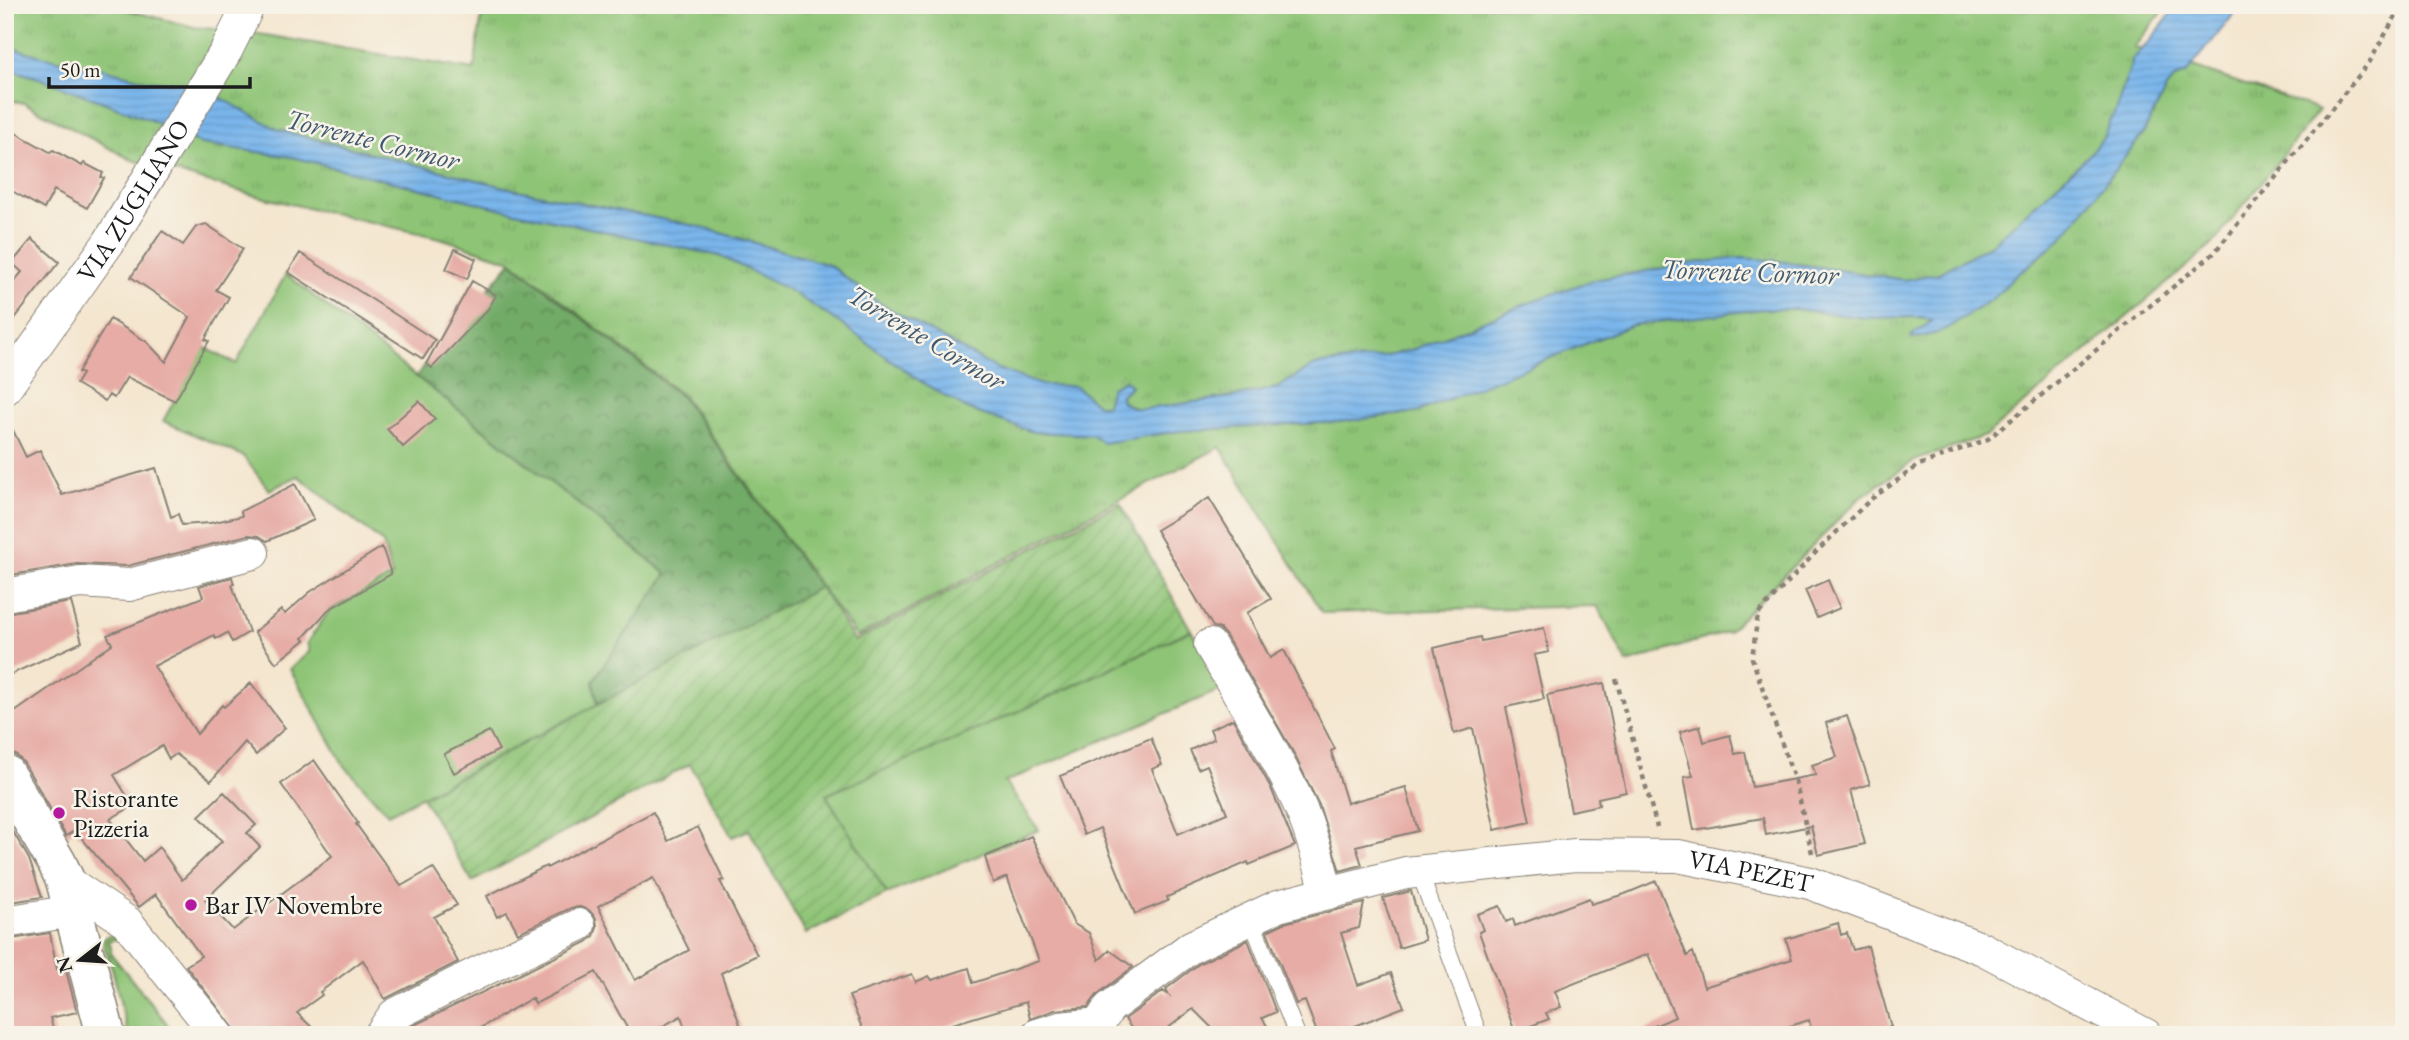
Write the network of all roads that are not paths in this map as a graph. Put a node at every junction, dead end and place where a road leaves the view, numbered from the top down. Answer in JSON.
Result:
{"nodes":[{"id":1,"x":249,"y":5,"type":"edge"},
{"id":2,"x":5,"y":389,"type":"edge"},
{"id":3,"x":253,"y":553,"type":"dead end"},
{"id":4,"x":5,"y":595,"type":"edge"},
{"id":5,"x":1210,"y":645,"type":"dead end"},
{"id":6,"x":5,"y":774,"type":"edge"},
{"id":7,"x":1419,"y":871,"type":"junction"},
{"id":8,"x":1327,"y":893,"type":"junction"},
{"id":9,"x":69,"y":896,"type":"junction"},
{"id":10,"x":1251,"y":919,"type":"junction"},
{"id":11,"x":5,"y":922,"type":"edge"},
{"id":12,"x":579,"y":925,"type":"dead end"},
{"id":13,"x":1105,"y":1029,"type":"edge"},
{"id":14,"x":106,"y":1035,"type":"edge"},
{"id":15,"x":218,"y":1035,"type":"edge"},
{"id":16,"x":380,"y":1035,"type":"edge"},
{"id":17,"x":1037,"y":1035,"type":"edge"},
{"id":18,"x":1297,"y":1035,"type":"edge"},
{"id":19,"x":1479,"y":1035,"type":"edge"},
{"id":20,"x":2146,"y":1035,"type":"edge"}],
"edges":[{"from":1,"to":2,"type":"street","name":"VIA ZUGLIANO"},
{"from":3,"to":4,"type":"street"},
{"from":5,"to":8,"type":"street"},
{"from":6,"to":9,"type":"main road"},
{"from":7,"to":8,"type":"street","name":"VIA PEZET"},
{"from":7,"to":19,"type":"lane"},
{"from":7,"to":20,"type":"street","name":"VIA PEZET"},
{"from":8,"to":10,"type":"street","name":"VIA PEZET"},
{"from":9,"to":11,"type":"street"},
{"from":9,"to":14,"type":"main road"},
{"from":9,"to":15,"type":"street"},
{"from":10,"to":13,"type":"street","name":"VIA PEZET"},
{"from":10,"to":18,"type":"lane"},
{"from":12,"to":16,"type":"street"},
{"from":13,"to":17,"type":"street"}]}
